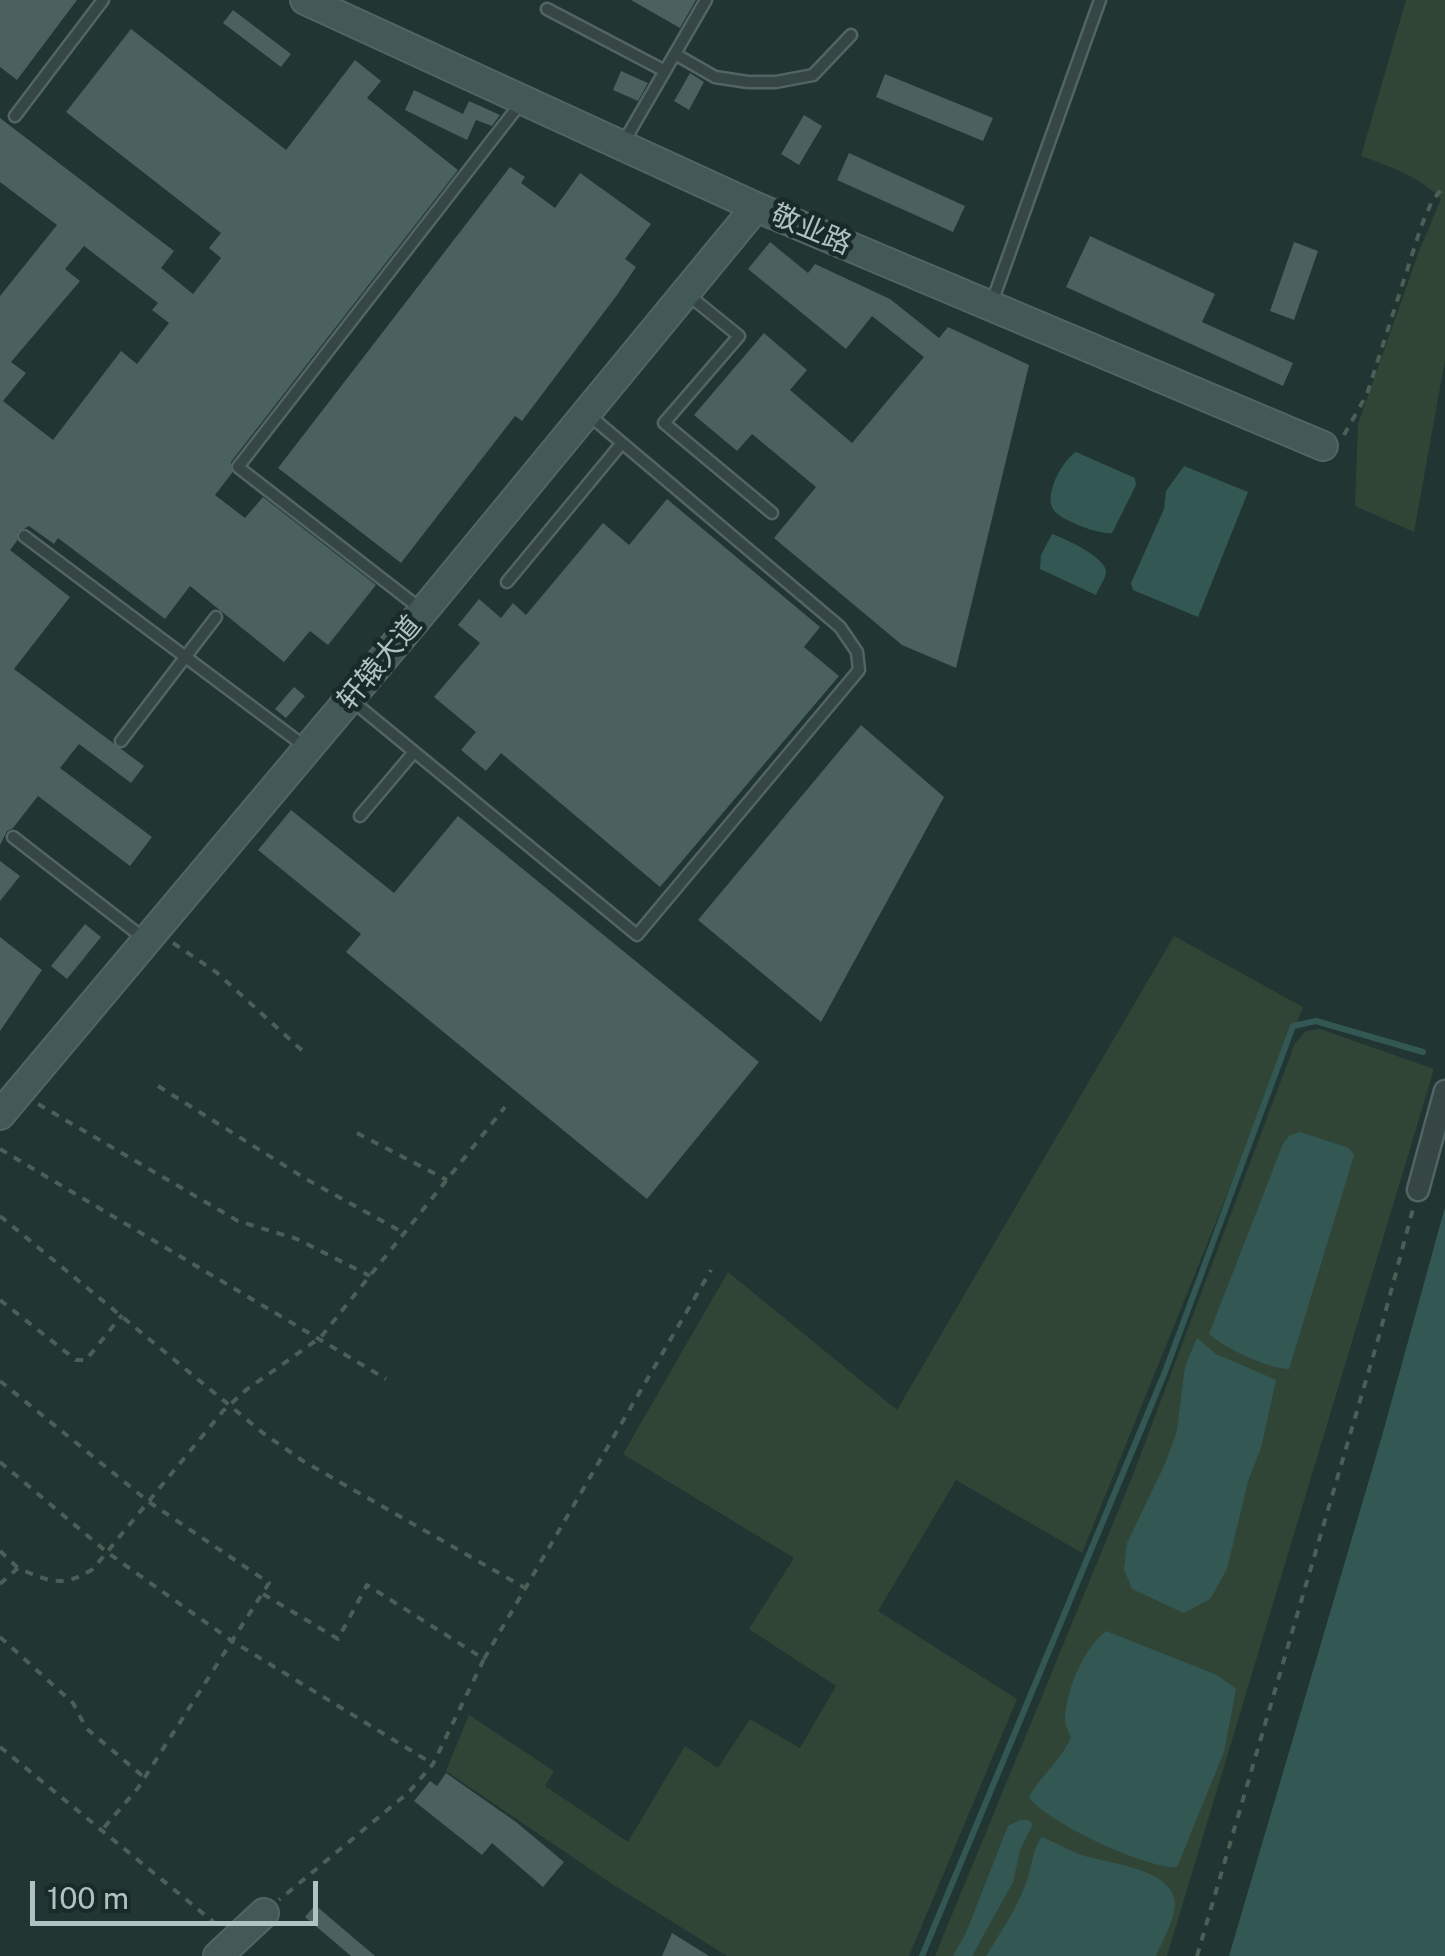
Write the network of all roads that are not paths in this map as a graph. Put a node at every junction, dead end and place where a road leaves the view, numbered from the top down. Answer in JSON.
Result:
{"nodes":[{"id":1,"x":103,"y":0,"type":"edge"},
{"id":2,"x":305,"y":0,"type":"edge"},
{"id":3,"x":706,"y":0,"type":"edge"},
{"id":4,"x":1100,"y":0,"type":"edge"},
{"id":5,"x":547,"y":8,"type":"dead end"},
{"id":6,"x":851,"y":35,"type":"dead end"},
{"id":7,"x":675,"y":54,"type":"junction"},
{"id":8,"x":664,"y":71,"type":"junction"},
{"id":9,"x":522,"y":100,"type":"junction"},
{"id":10,"x":15,"y":116,"type":"dead end"},
{"id":11,"x":622,"y":146,"type":"junction"},
{"id":12,"x":756,"y":207,"type":"junction"},
{"id":13,"x":686,"y":292,"type":"junction"},
{"id":14,"x":990,"y":306,"type":"junction"},
{"id":15,"x":586,"y":413,"type":"junction"},
{"id":16,"x":622,"y":443,"type":"junction"},
{"id":17,"x":1323,"y":446,"type":"road end"},
{"id":18,"x":772,"y":513,"type":"dead end"},
{"id":19,"x":24,"y":536,"type":"dead end"},
{"id":20,"x":507,"y":582,"type":"dead end"},
{"id":21,"x":423,"y":611,"type":"junction"},
{"id":22,"x":216,"y":618,"type":"dead end"},
{"id":23,"x":186,"y":657,"type":"junction"},
{"id":24,"x":349,"y":699,"type":"junction"},
{"id":25,"x":121,"y":740,"type":"dead end"},
{"id":26,"x":308,"y":748,"type":"junction"},
{"id":27,"x":414,"y":752,"type":"junction"},
{"id":28,"x":360,"y":816,"type":"dead end"},
{"id":29,"x":14,"y":836,"type":"dead end"},
{"id":30,"x":150,"y":936,"type":"junction"},
{"id":31,"x":1445,"y":1091,"type":"edge"},
{"id":32,"x":0,"y":1115,"type":"edge"},
{"id":33,"x":1418,"y":1190,"type":"road end"},
{"id":34,"x":264,"y":1913,"type":"road end"},
{"id":35,"x":226,"y":1948,"type":"edge"}],
"edges":[{"from":1,"to":10,"type":"lane"},
{"from":2,"to":9,"type":"street","name":"敬业路"},
{"from":3,"to":7,"type":"lane"},
{"from":4,"to":14,"type":"lane"},
{"from":5,"to":8,"type":"lane"},
{"from":6,"to":7,"type":"lane"},
{"from":7,"to":8,"type":"lane"},
{"from":8,"to":11,"type":"lane"},
{"from":9,"to":11,"type":"street","name":"敬业路"},
{"from":9,"to":21,"type":"lane"},
{"from":11,"to":12,"type":"street","name":"敬业路"},
{"from":12,"to":13,"type":"street","name":"轩辕大道"},
{"from":12,"to":14,"type":"street","name":"敬业路"},
{"from":13,"to":15,"type":"street","name":"轩辕大道"},
{"from":13,"to":18,"type":"lane"},
{"from":14,"to":17,"type":"street","name":"敬业路"},
{"from":15,"to":16,"type":"lane"},
{"from":15,"to":21,"type":"street","name":"轩辕大道"},
{"from":16,"to":20,"type":"lane"},
{"from":16,"to":27,"type":"lane"},
{"from":19,"to":23,"type":"lane"},
{"from":21,"to":24,"type":"street","name":"轩辕大道"},
{"from":22,"to":23,"type":"lane"},
{"from":23,"to":25,"type":"lane"},
{"from":23,"to":26,"type":"lane"},
{"from":24,"to":26,"type":"street","name":"轩辕大道"},
{"from":24,"to":27,"type":"lane"},
{"from":26,"to":30,"type":"street","name":"轩辕大道"},
{"from":27,"to":28,"type":"lane"},
{"from":29,"to":30,"type":"lane"},
{"from":30,"to":32,"type":"street","name":"轩辕大道"},
{"from":31,"to":33,"type":"street"},
{"from":34,"to":35,"type":"street"}]}
